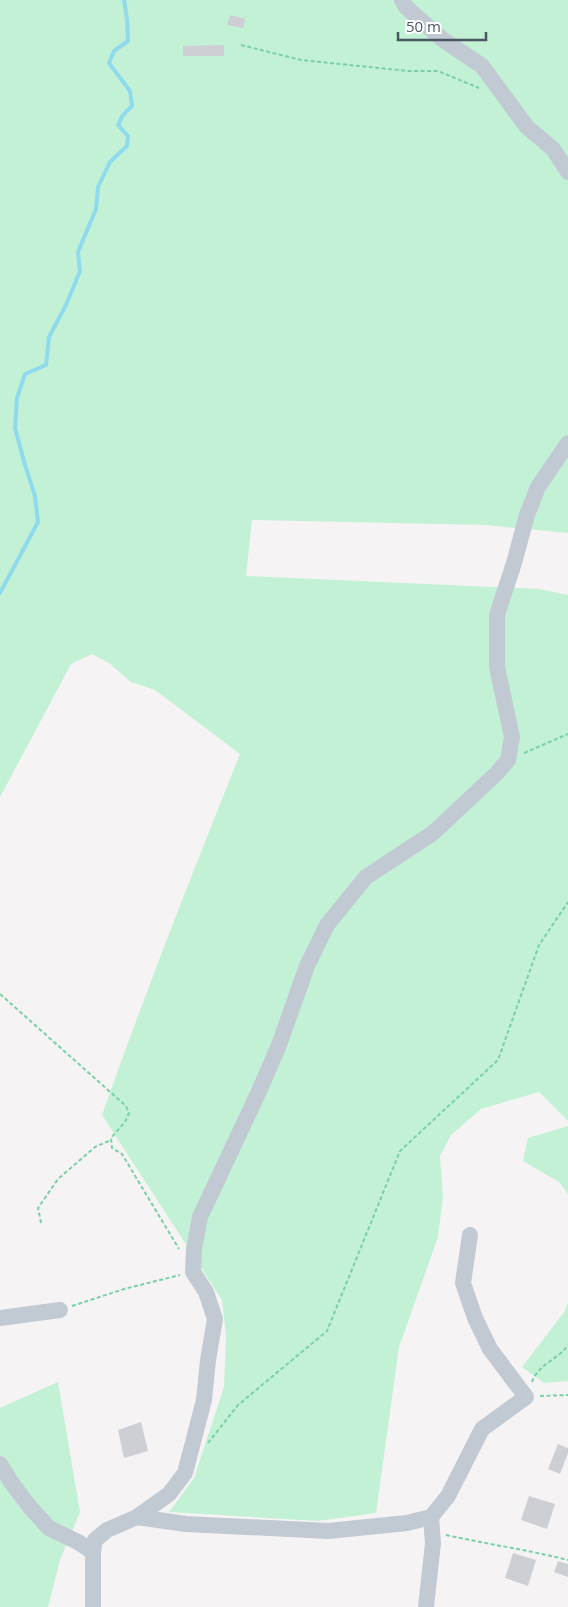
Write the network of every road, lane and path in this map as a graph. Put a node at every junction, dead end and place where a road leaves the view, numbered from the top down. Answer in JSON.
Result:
{"nodes":[{"id":1,"x":402,"y":0,"type":"edge"},
{"id":2,"x":241,"y":45,"type":"dead end"},
{"id":3,"x":484,"y":92,"type":"dead end"},
{"id":4,"x":568,"y":172,"type":"edge"},
{"id":5,"x":568,"y":443,"type":"edge"},
{"id":6,"x":568,"y":734,"type":"edge"},
{"id":7,"x":508,"y":760,"type":"junction"},
{"id":8,"x":568,"y":902,"type":"edge"},
{"id":9,"x":0,"y":994,"type":"edge"},
{"id":10,"x":111,"y":1140,"type":"junction"},
{"id":11,"x":41,"y":1223,"type":"dead end"},
{"id":12,"x":470,"y":1234,"type":"dead end"},
{"id":13,"x":193,"y":1272,"type":"junction"},
{"id":14,"x":60,"y":1310,"type":"joint"},
{"id":15,"x":0,"y":1318,"type":"edge"},
{"id":16,"x":568,"y":1345,"type":"edge"},
{"id":17,"x":568,"y":1395,"type":"edge"},
{"id":18,"x":526,"y":1396,"type":"junction"},
{"id":19,"x":209,"y":1443,"type":"dead end"},
{"id":20,"x":0,"y":1464,"type":"edge"},
{"id":21,"x":137,"y":1517,"type":"junction"},
{"id":22,"x":432,"y":1524,"type":"junction"},
{"id":23,"x":94,"y":1552,"type":"junction"},
{"id":24,"x":568,"y":1560,"type":"edge"},
{"id":25,"x":93,"y":1607,"type":"edge"},
{"id":26,"x":426,"y":1607,"type":"edge"}],
"edges":[{"from":1,"to":4,"type":"street"},
{"from":2,"to":3,"type":"path"},
{"from":5,"to":7,"type":"street"},
{"from":6,"to":7,"type":"path"},
{"from":7,"to":13,"type":"street"},
{"from":8,"to":19,"type":"path"},
{"from":9,"to":10,"type":"path"},
{"from":10,"to":11,"type":"path"},
{"from":10,"to":13,"type":"path"},
{"from":12,"to":18,"type":"street"},
{"from":13,"to":14,"type":"path"},
{"from":13,"to":21,"type":"street"},
{"from":14,"to":15,"type":"street"},
{"from":16,"to":18,"type":"path"},
{"from":17,"to":18,"type":"path"},
{"from":18,"to":22,"type":"street"},
{"from":20,"to":23,"type":"street"},
{"from":21,"to":22,"type":"street"},
{"from":21,"to":23,"type":"street"},
{"from":22,"to":24,"type":"path"},
{"from":22,"to":26,"type":"street"},
{"from":23,"to":25,"type":"street"}]}
